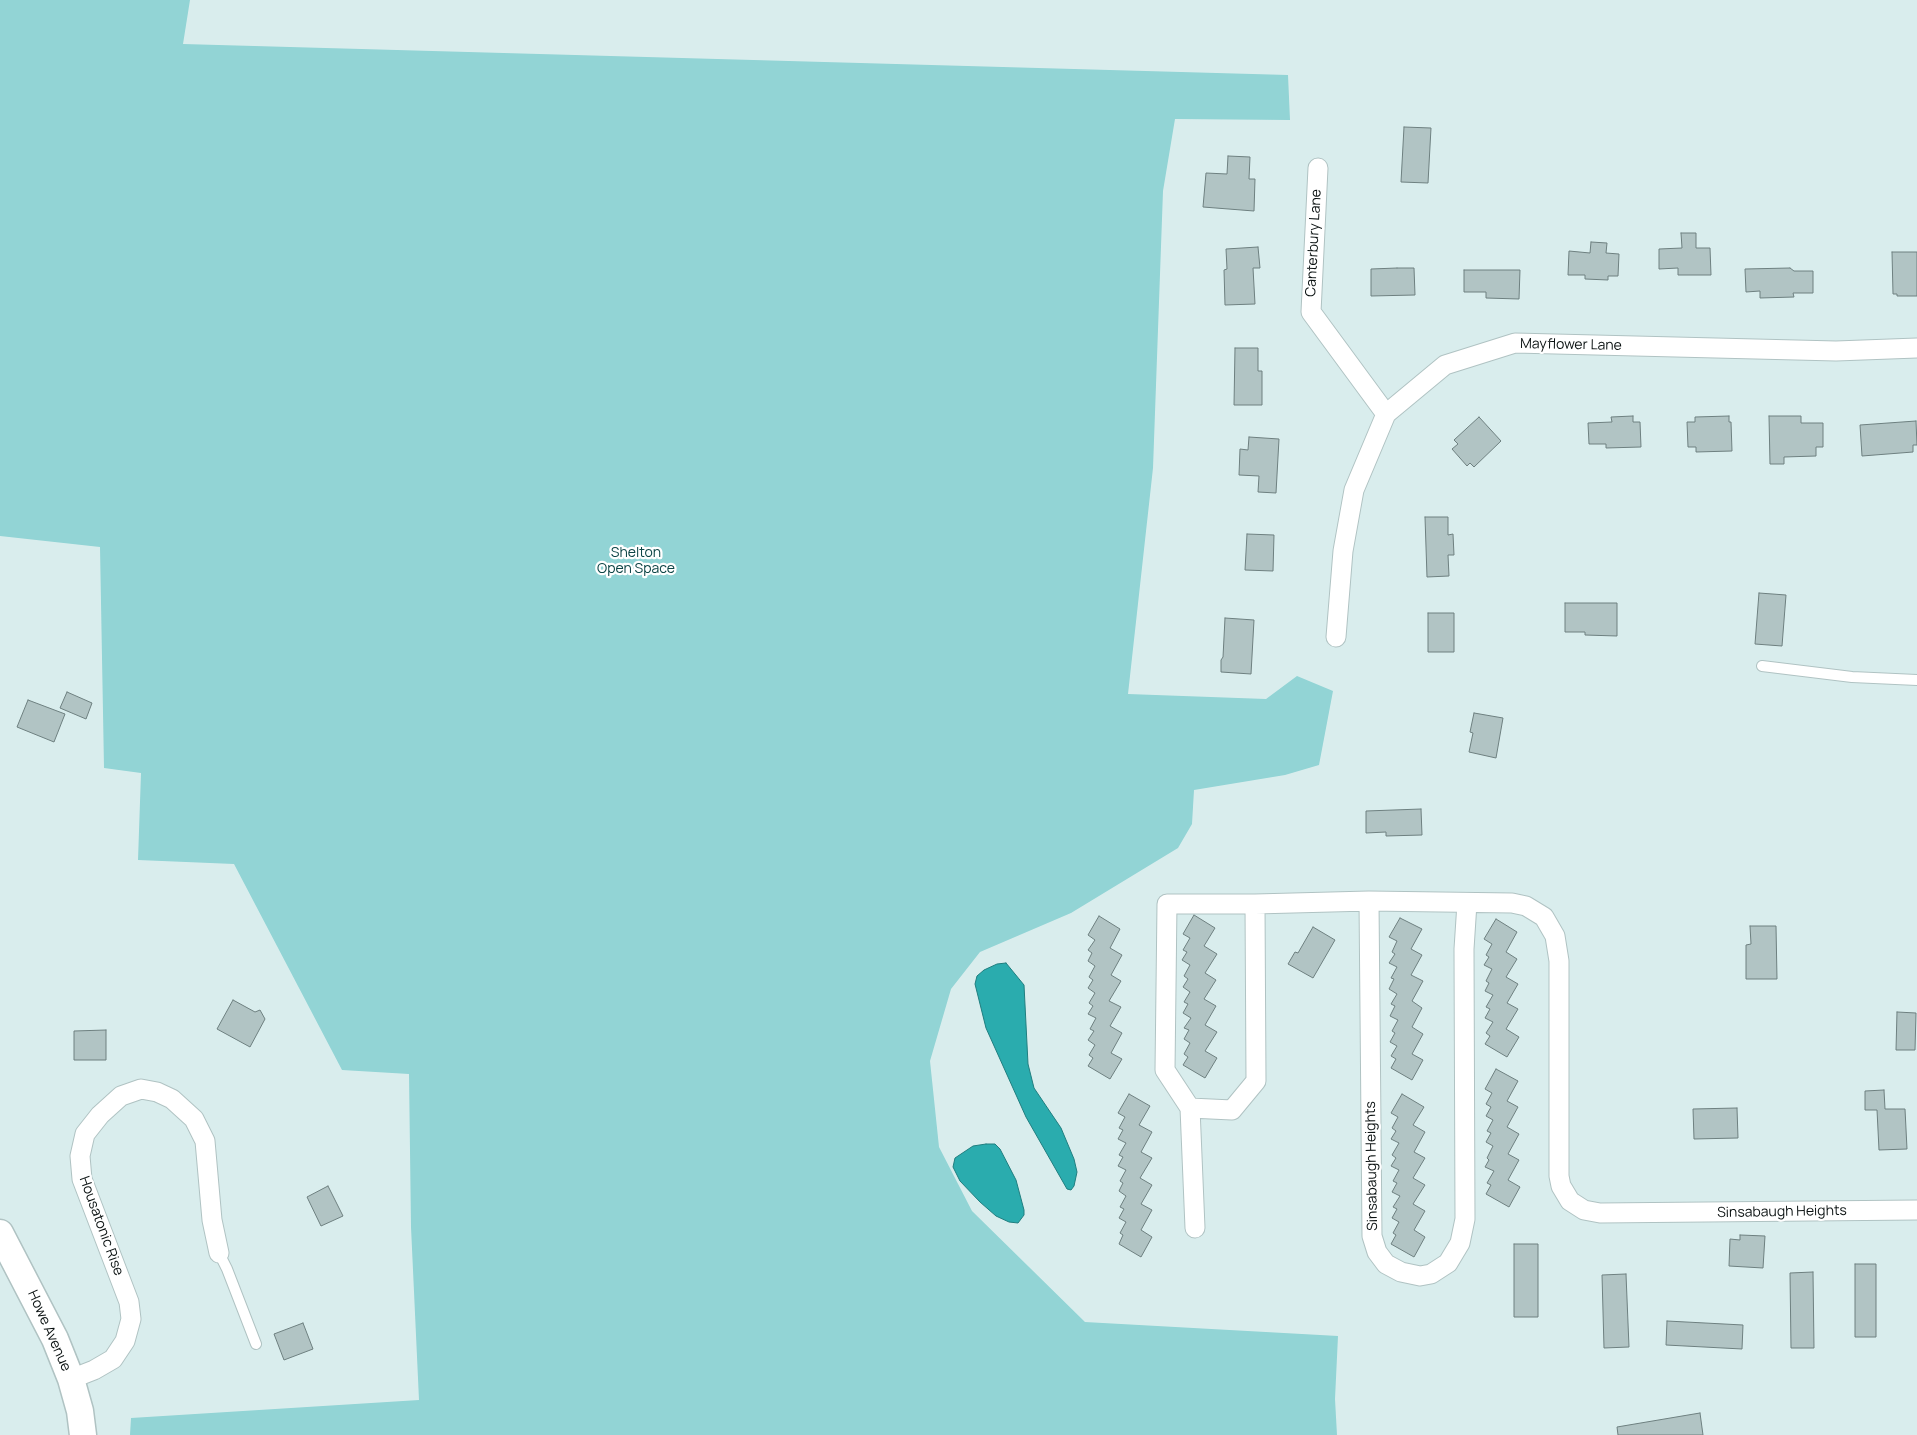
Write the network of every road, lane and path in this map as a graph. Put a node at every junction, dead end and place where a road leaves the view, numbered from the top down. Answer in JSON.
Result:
{"nodes":[{"id":1,"x":1318,"y":168,"type":"dead end"},
{"id":2,"x":1917,"y":348,"type":"edge"},
{"id":3,"x":1386,"y":414,"type":"junction"},
{"id":4,"x":1336,"y":637,"type":"dead end"},
{"id":5,"x":1762,"y":666,"type":"dead end"},
{"id":6,"x":1917,"y":680,"type":"edge"},
{"id":7,"x":1369,"y":901,"type":"junction"},
{"id":8,"x":1467,"y":903,"type":"junction"},
{"id":9,"x":1255,"y":904,"type":"junction"},
{"id":10,"x":1190,"y":1108,"type":"junction"},
{"id":11,"x":1917,"y":1210,"type":"edge"},
{"id":12,"x":1195,"y":1228,"type":"dead end"},
{"id":13,"x":0,"y":1233,"type":"edge"},
{"id":14,"x":219,"y":1252,"type":"joint"},
{"id":15,"x":256,"y":1344,"type":"dead end"},
{"id":16,"x":71,"y":1379,"type":"junction"},
{"id":17,"x":83,"y":1435,"type":"edge"}],
"edges":[{"from":1,"to":3,"type":"street","name":"Canterbury Lane"},
{"from":2,"to":3,"type":"street","name":"Mayflower Lane"},
{"from":3,"to":4,"type":"street","name":"Mayflower Lane"},
{"from":5,"to":6,"type":"lane"},
{"from":7,"to":8,"type":"street","name":"Sinsabaugh Heights"},
{"from":7,"to":8,"type":"street","name":"Sinsabaugh Heights"},
{"from":7,"to":9,"type":"street","name":"Sinsabaugh Heights"},
{"from":8,"to":11,"type":"street","name":"Sinsabaugh Heights"},
{"from":9,"to":10,"type":"street"},
{"from":9,"to":10,"type":"street","name":"Sinsabaugh Heights"},
{"from":10,"to":12,"type":"street"},
{"from":13,"to":16,"type":"main road","name":"Howe Avenue"},
{"from":14,"to":15,"type":"lane"},
{"from":14,"to":16,"type":"street","name":"Housatonic Rise"},
{"from":16,"to":17,"type":"main road","name":"Howe Avenue"}]}
